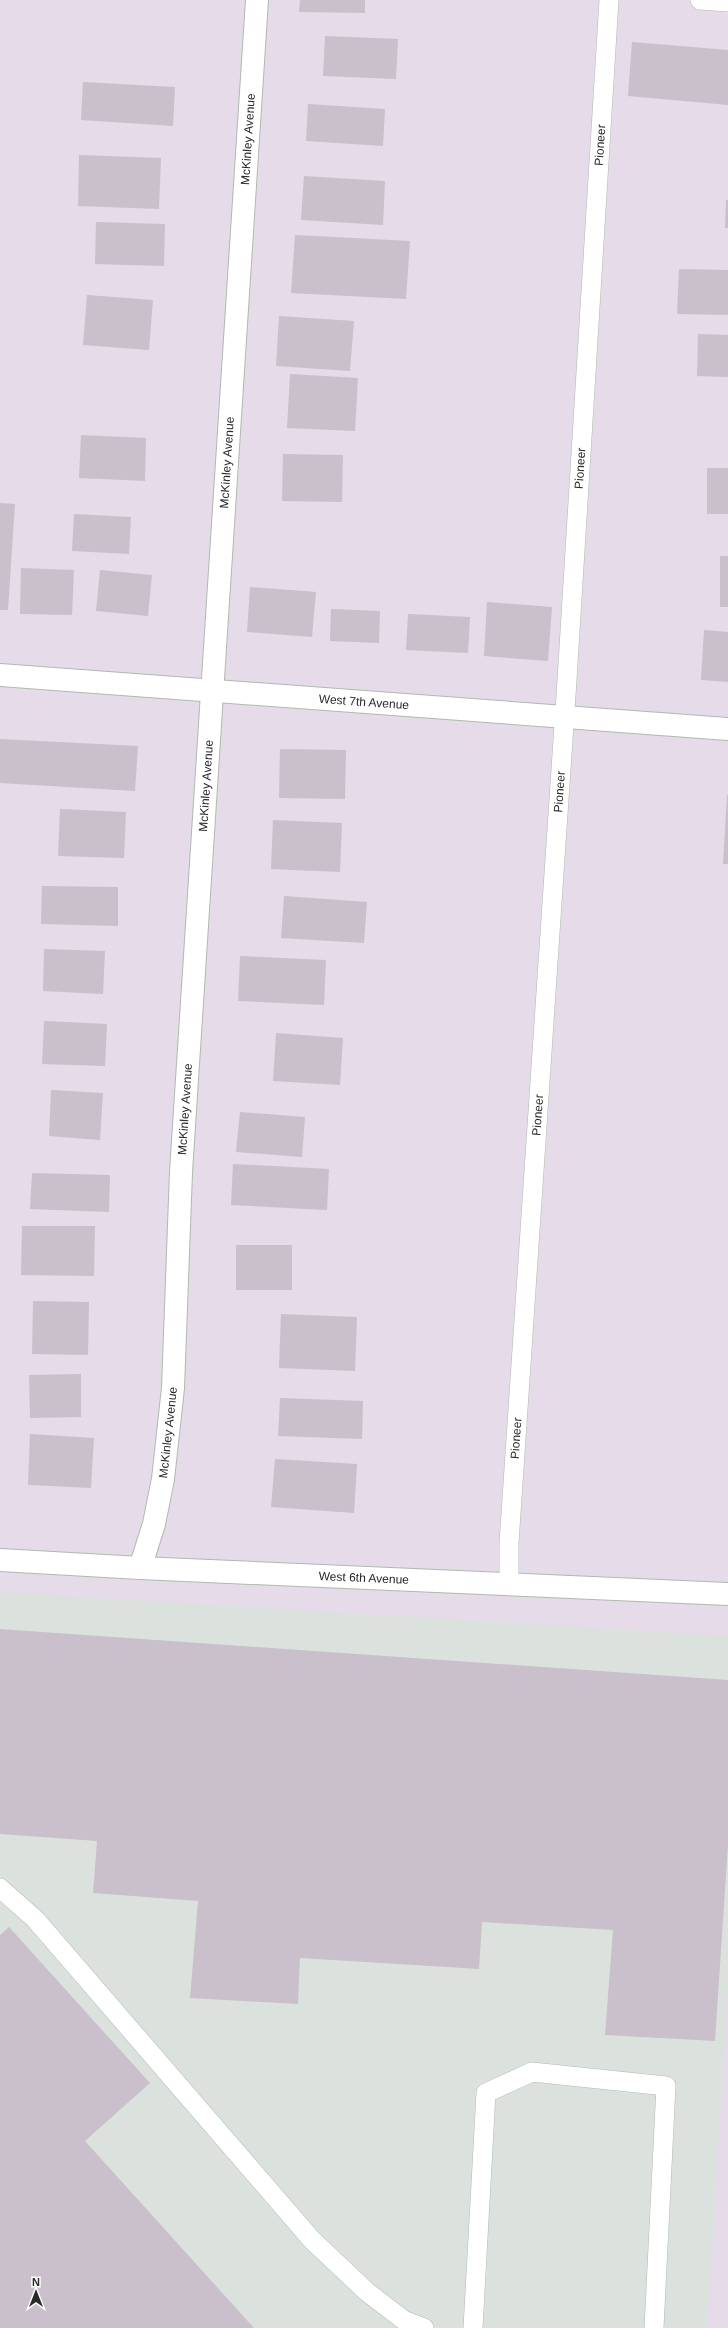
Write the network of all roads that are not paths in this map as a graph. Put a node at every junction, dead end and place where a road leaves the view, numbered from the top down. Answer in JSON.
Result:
{"nodes":[{"id":1,"x":257,"y":0,"type":"edge"},
{"id":2,"x":609,"y":0,"type":"edge"},
{"id":3,"x":700,"y":0,"type":"edge"},
{"id":4,"x":728,"y":2,"type":"edge"},
{"id":5,"x":0,"y":675,"type":"edge"},
{"id":6,"x":214,"y":690,"type":"junction"},
{"id":7,"x":565,"y":716,"type":"junction"},
{"id":8,"x":728,"y":729,"type":"edge"},
{"id":9,"x":0,"y":1560,"type":"edge"},
{"id":10,"x":140,"y":1568,"type":"junction"},
{"id":11,"x":509,"y":1583,"type":"junction"},
{"id":12,"x":728,"y":1594,"type":"edge"},
{"id":13,"x":0,"y":1888,"type":"edge"},
{"id":14,"x":424,"y":2328,"type":"edge"},
{"id":15,"x":472,"y":2328,"type":"edge"},
{"id":16,"x":654,"y":2328,"type":"edge"}],
"edges":[{"from":1,"to":6,"type":"street","name":"McKinley Avenue"},
{"from":2,"to":7,"type":"lane","name":"Pioneer"},
{"from":3,"to":4,"type":"lane"},
{"from":5,"to":6,"type":"street","name":"West 7th Avenue"},
{"from":6,"to":7,"type":"street","name":"West 7th Avenue"},
{"from":6,"to":10,"type":"street","name":"McKinley Avenue"},
{"from":7,"to":8,"type":"street","name":"West 7th Avenue"},
{"from":7,"to":11,"type":"lane","name":"Pioneer"},
{"from":9,"to":10,"type":"street","name":"West 6th Avenue"},
{"from":10,"to":11,"type":"street","name":"West 6th Avenue"},
{"from":11,"to":12,"type":"street","name":"West 6th Avenue"},
{"from":13,"to":14,"type":"lane"},
{"from":15,"to":16,"type":"lane"}]}
